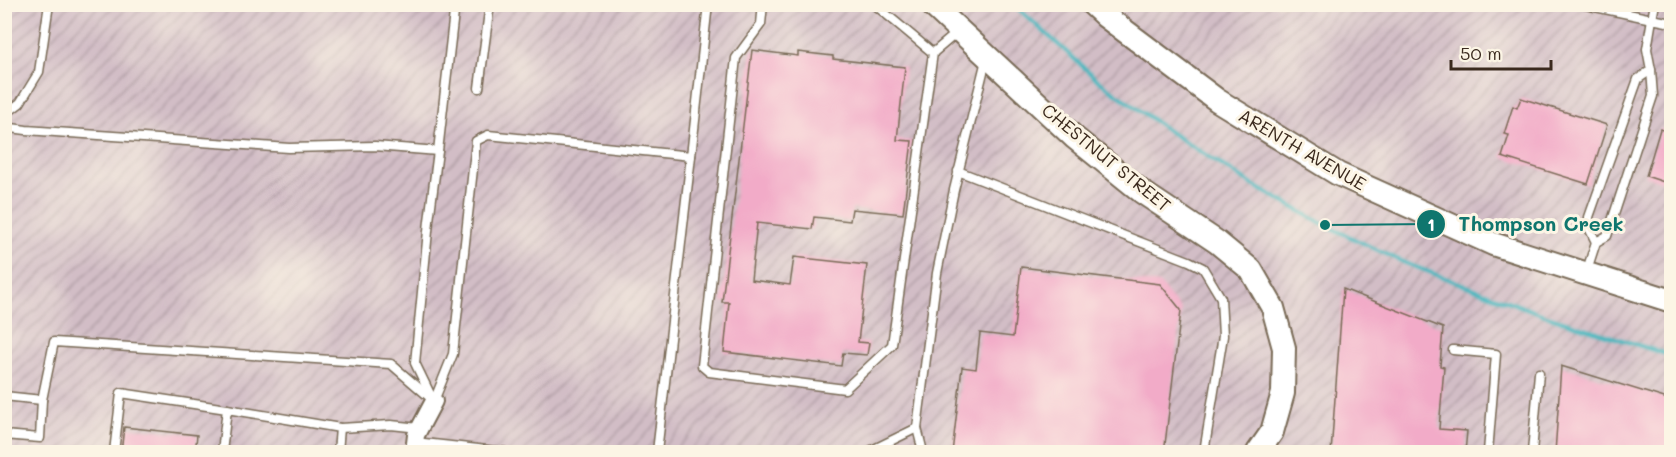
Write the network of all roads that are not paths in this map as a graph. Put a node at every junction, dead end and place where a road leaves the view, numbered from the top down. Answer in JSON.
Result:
{"nodes":[{"id":1,"x":49,"y":4,"type":"edge"},
{"id":2,"x":455,"y":4,"type":"edge"},
{"id":3,"x":490,"y":4,"type":"edge"},
{"id":4,"x":708,"y":4,"type":"edge"},
{"id":5,"x":763,"y":4,"type":"edge"},
{"id":6,"x":874,"y":4,"type":"edge"},
{"id":7,"x":931,"y":4,"type":"edge"},
{"id":8,"x":1092,"y":4,"type":"edge"},
{"id":9,"x":1581,"y":4,"type":"edge"},
{"id":10,"x":1654,"y":4,"type":"edge"},
{"id":11,"x":1652,"y":19,"type":"junction"},
{"id":12,"x":1671,"y":23,"type":"edge"},
{"id":13,"x":959,"y":31,"type":"junction"},
{"id":14,"x":933,"y":53,"type":"junction"},
{"id":15,"x":987,"y":57,"type":"junction"},
{"id":16,"x":1651,"y":70,"type":"junction"},
{"id":17,"x":479,"y":88,"type":"dead end"},
{"id":18,"x":4,"y":115,"type":"edge"},
{"id":19,"x":4,"y":127,"type":"edge"},
{"id":20,"x":438,"y":151,"type":"junction"},
{"id":21,"x":691,"y":156,"type":"junction"},
{"id":22,"x":958,"y":171,"type":"junction"},
{"id":23,"x":1596,"y":242,"type":"junction"},
{"id":24,"x":1585,"y":273,"type":"junction"},
{"id":25,"x":1671,"y":301,"type":"edge"},
{"id":26,"x":1453,"y":350,"type":"dead end"},
{"id":27,"x":1539,"y":373,"type":"dead end"},
{"id":28,"x":4,"y":396,"type":"edge"},
{"id":29,"x":42,"y":400,"type":"junction"},
{"id":30,"x":434,"y":401,"type":"junction"},
{"id":31,"x":227,"y":409,"type":"junction"},
{"id":32,"x":917,"y":428,"type":"junction"},
{"id":33,"x":340,"y":429,"type":"junction"},
{"id":34,"x":4,"y":435,"type":"edge"},
{"id":35,"x":416,"y":441,"type":"edge"},
{"id":36,"x":114,"y":453,"type":"edge"},
{"id":37,"x":222,"y":453,"type":"edge"},
{"id":38,"x":338,"y":453,"type":"edge"},
{"id":39,"x":505,"y":453,"type":"edge"},
{"id":40,"x":657,"y":453,"type":"edge"},
{"id":41,"x":867,"y":453,"type":"edge"},
{"id":42,"x":923,"y":453,"type":"edge"},
{"id":43,"x":1204,"y":453,"type":"edge"},
{"id":44,"x":1258,"y":453,"type":"edge"},
{"id":45,"x":1488,"y":453,"type":"edge"},
{"id":46,"x":1532,"y":453,"type":"edge"}],
"edges":[{"from":1,"to":18,"type":"lane"},
{"from":2,"to":20,"type":"lane"},
{"from":3,"to":17,"type":"lane"},
{"from":4,"to":21,"type":"lane"},
{"from":5,"to":14,"type":"lane"},
{"from":6,"to":14,"type":"lane"},
{"from":7,"to":13,"type":"street","name":"CHESTNUT STREET"},
{"from":8,"to":24,"type":"street","name":"ARENTH AVENUE"},
{"from":9,"to":11,"type":"lane"},
{"from":10,"to":11,"type":"lane"},
{"from":11,"to":12,"type":"lane"},
{"from":11,"to":16,"type":"lane"},
{"from":13,"to":14,"type":"lane"},
{"from":13,"to":15,"type":"street","name":"CHESTNUT STREET"},
{"from":15,"to":22,"type":"lane"},
{"from":15,"to":44,"type":"street","name":"CHESTNUT STREET"},
{"from":16,"to":23,"type":"lane"},
{"from":16,"to":23,"type":"lane"},
{"from":19,"to":20,"type":"lane"},
{"from":20,"to":30,"type":"lane"},
{"from":21,"to":30,"type":"lane"},
{"from":21,"to":40,"type":"lane"},
{"from":22,"to":32,"type":"lane"},
{"from":22,"to":43,"type":"lane"},
{"from":23,"to":24,"type":"lane"},
{"from":24,"to":25,"type":"street","name":"ARENTH AVENUE"},
{"from":26,"to":45,"type":"lane"},
{"from":27,"to":46,"type":"lane"},
{"from":28,"to":29,"type":"lane"},
{"from":29,"to":30,"type":"lane"},
{"from":29,"to":34,"type":"lane"},
{"from":30,"to":35,"type":"street"},
{"from":31,"to":33,"type":"lane"},
{"from":31,"to":36,"type":"lane"},
{"from":31,"to":37,"type":"lane"},
{"from":32,"to":41,"type":"lane"},
{"from":32,"to":42,"type":"lane"},
{"from":33,"to":35,"type":"lane"},
{"from":33,"to":38,"type":"lane"},
{"from":35,"to":39,"type":"lane"}]}
